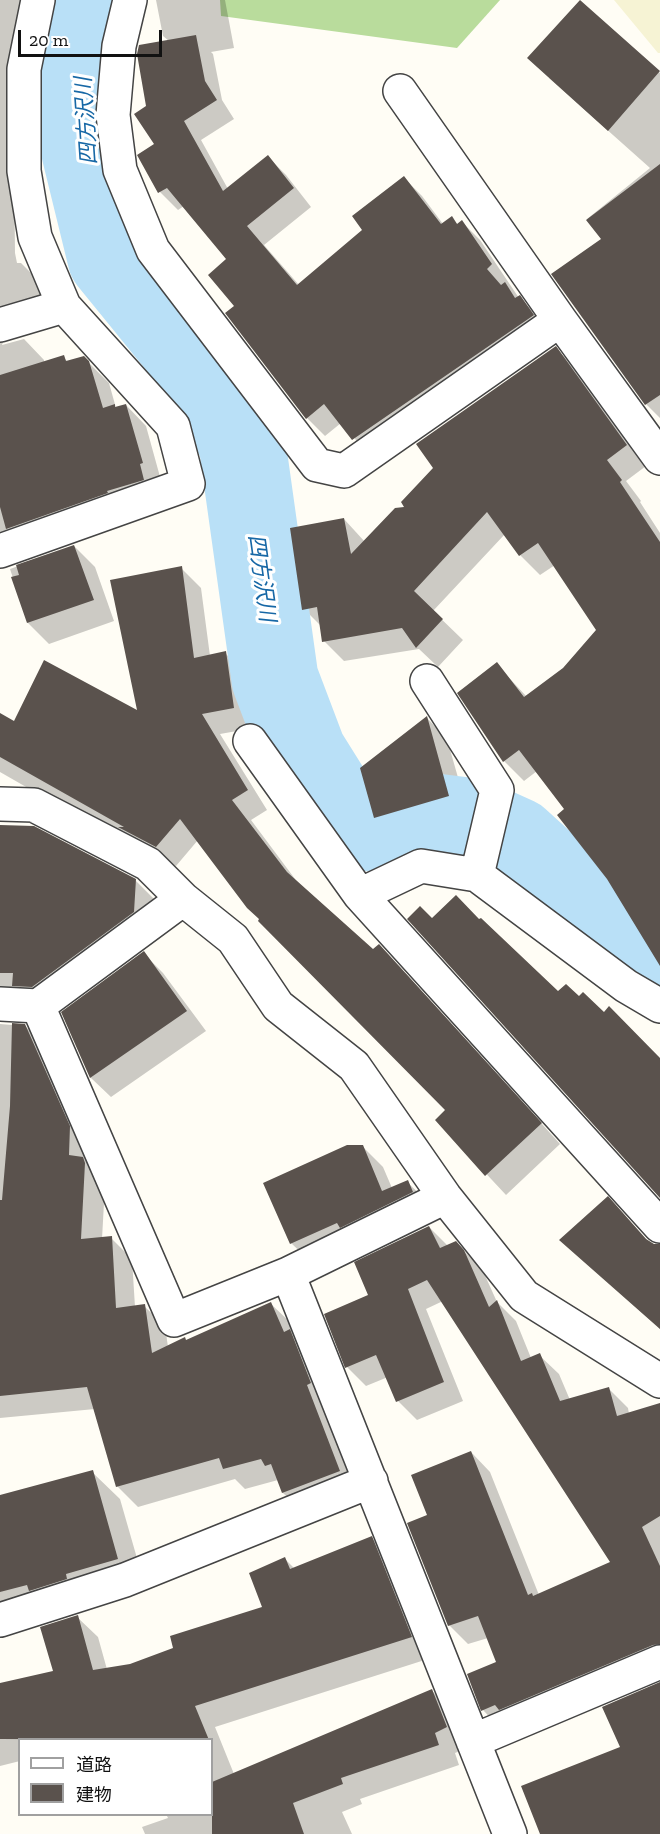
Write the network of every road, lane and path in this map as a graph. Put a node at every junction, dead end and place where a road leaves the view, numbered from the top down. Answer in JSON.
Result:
{"nodes":[{"id":1,"x":38,"y":0,"type":"edge"},
{"id":2,"x":130,"y":0,"type":"edge"},
{"id":3,"x":12,"y":69,"type":"edge"},
{"id":4,"x":400,"y":92,"type":"dead end"},
{"id":5,"x":64,"y":306,"type":"junction"},
{"id":6,"x":560,"y":320,"type":"junction"},
{"id":7,"x":0,"y":326,"type":"edge"},
{"id":8,"x":660,"y":458,"type":"edge"},
{"id":9,"x":0,"y":551,"type":"edge"},
{"id":10,"x":427,"y":681,"type":"dead end"},
{"id":11,"x":250,"y":741,"type":"dead end"},
{"id":12,"x":0,"y":804,"type":"edge"},
{"id":13,"x":477,"y":875,"type":"junction"},
{"id":14,"x":360,"y":895,"type":"junction"},
{"id":15,"x":183,"y":899,"type":"junction"},
{"id":16,"x":0,"y":1004,"type":"edge"},
{"id":17,"x":38,"y":1006,"type":"junction"},
{"id":18,"x":660,"y":1006,"type":"edge"},
{"id":19,"x":445,"y":1197,"type":"junction"},
{"id":20,"x":660,"y":1226,"type":"edge"},
{"id":21,"x":288,"y":1274,"type":"junction"},
{"id":22,"x":660,"y":1381,"type":"edge"},
{"id":23,"x":371,"y":1481,"type":"junction"},
{"id":24,"x":0,"y":1620,"type":"edge"},
{"id":25,"x":660,"y":1662,"type":"edge"},
{"id":26,"x":474,"y":1741,"type":"junction"},
{"id":27,"x":510,"y":1834,"type":"edge"}],
"edges":[{"from":1,"to":3,"type":"street"},
{"from":2,"to":6,"type":"street"},
{"from":3,"to":5,"type":"street"},
{"from":4,"to":6,"type":"street"},
{"from":5,"to":7,"type":"street"},
{"from":5,"to":9,"type":"street"},
{"from":6,"to":8,"type":"street"},
{"from":10,"to":13,"type":"street"},
{"from":11,"to":14,"type":"street"},
{"from":12,"to":15,"type":"street"},
{"from":13,"to":14,"type":"street"},
{"from":13,"to":18,"type":"street"},
{"from":14,"to":20,"type":"street"},
{"from":15,"to":17,"type":"street"},
{"from":15,"to":19,"type":"street"},
{"from":16,"to":17,"type":"street"},
{"from":17,"to":21,"type":"street"},
{"from":19,"to":21,"type":"street"},
{"from":19,"to":22,"type":"street"},
{"from":21,"to":23,"type":"street"},
{"from":23,"to":24,"type":"street"},
{"from":23,"to":26,"type":"street"},
{"from":25,"to":26,"type":"street"},
{"from":26,"to":27,"type":"street"}]}
